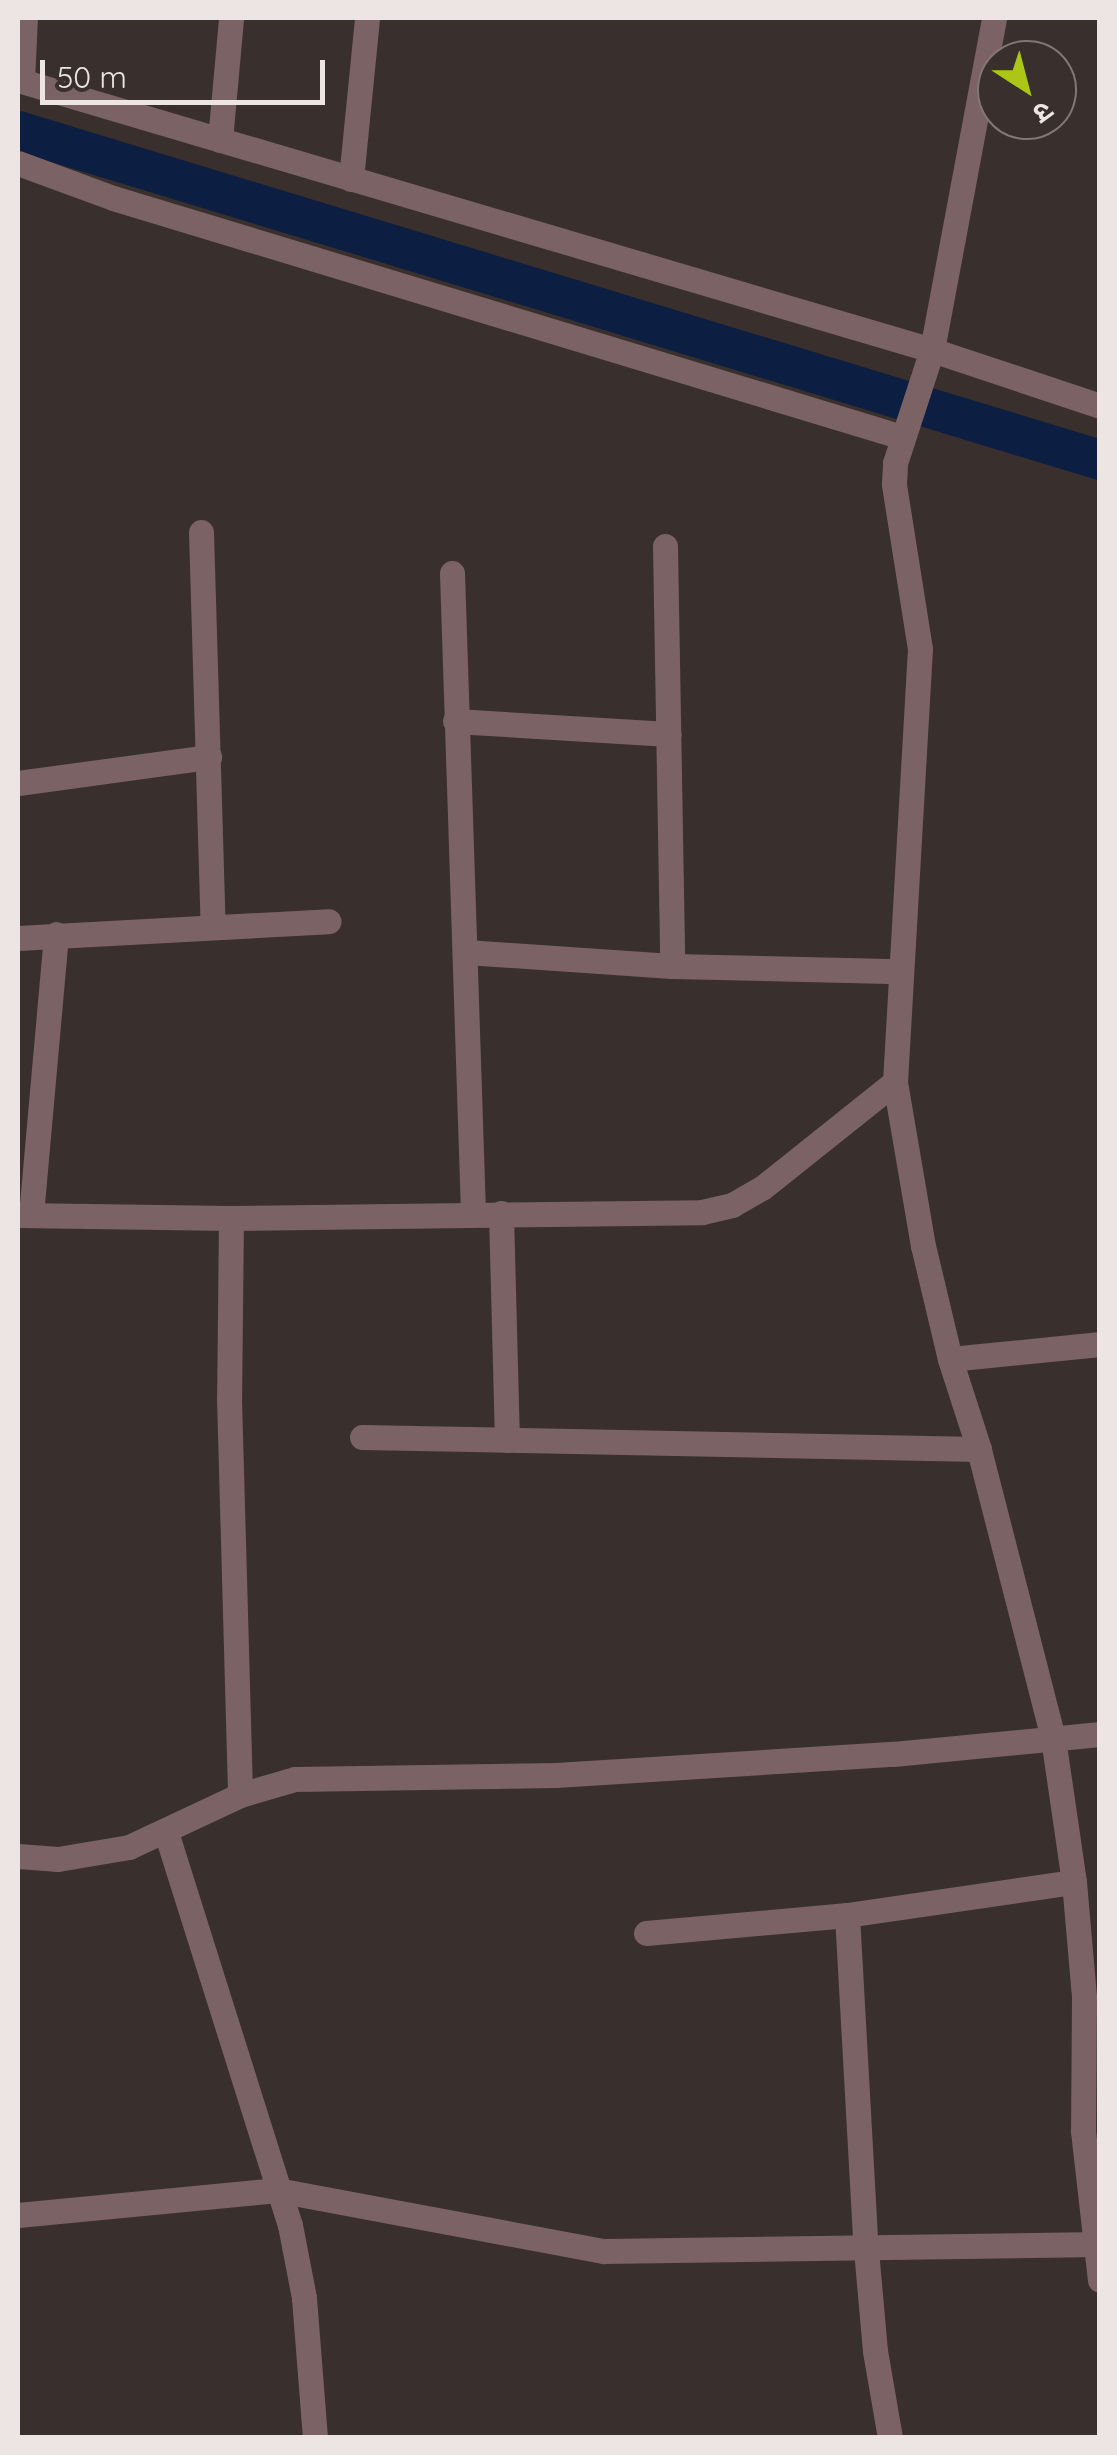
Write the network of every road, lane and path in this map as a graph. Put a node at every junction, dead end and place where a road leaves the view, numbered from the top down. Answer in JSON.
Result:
{"nodes":[{"id":1,"x":26,"y":18,"type":"edge"},
{"id":2,"x":231,"y":18,"type":"edge"},
{"id":3,"x":367,"y":18,"type":"edge"},
{"id":4,"x":994,"y":18,"type":"edge"},
{"id":5,"x":20,"y":80,"type":"edge"},
{"id":6,"x":220,"y":140,"type":"junction"},
{"id":7,"x":18,"y":163,"type":"edge"},
{"id":8,"x":351,"y":179,"type":"junction"},
{"id":9,"x":929,"y":360,"type":"junction"},
{"id":10,"x":1100,"y":406,"type":"edge"},
{"id":11,"x":902,"y":437,"type":"junction"},
{"id":12,"x":201,"y":532,"type":"dead end"},
{"id":13,"x":665,"y":546,"type":"dead end"},
{"id":14,"x":452,"y":573,"type":"dead end"},
{"id":15,"x":455,"y":722,"type":"junction"},
{"id":16,"x":669,"y":734,"type":"junction"},
{"id":17,"x":209,"y":757,"type":"junction"},
{"id":18,"x":18,"y":783,"type":"edge"},
{"id":19,"x":329,"y":922,"type":"dead end"},
{"id":20,"x":212,"y":926,"type":"junction"},
{"id":21,"x":56,"y":934,"type":"junction"},
{"id":22,"x":18,"y":938,"type":"edge"},
{"id":23,"x":466,"y":952,"type":"junction"},
{"id":24,"x":672,"y":966,"type":"junction"},
{"id":25,"x":899,"y":971,"type":"junction"},
{"id":26,"x":895,"y":1082,"type":"junction"},
{"id":27,"x":473,"y":1213,"type":"junction"},
{"id":28,"x":501,"y":1213,"type":"junction"},
{"id":29,"x":24,"y":1215,"type":"edge"},
{"id":30,"x":231,"y":1218,"type":"junction"},
{"id":31,"x":1100,"y":1344,"type":"edge"},
{"id":32,"x":950,"y":1359,"type":"junction"},
{"id":33,"x":362,"y":1437,"type":"dead end"},
{"id":34,"x":506,"y":1440,"type":"junction"},
{"id":35,"x":978,"y":1448,"type":"junction"},
{"id":36,"x":1100,"y":1734,"type":"edge"},
{"id":37,"x":1054,"y":1738,"type":"junction"},
{"id":38,"x":240,"y":1795,"type":"junction"},
{"id":39,"x":166,"y":1832,"type":"junction"},
{"id":40,"x":18,"y":1856,"type":"edge"},
{"id":41,"x":1074,"y":1882,"type":"junction"},
{"id":42,"x":847,"y":1915,"type":"junction"},
{"id":43,"x":646,"y":1933,"type":"dead end"},
{"id":44,"x":1092,"y":1996,"type":"edge"},
{"id":45,"x":277,"y":2190,"type":"junction"},
{"id":46,"x":18,"y":2215,"type":"edge"},
{"id":47,"x":1096,"y":2244,"type":"edge"},
{"id":48,"x":866,"y":2250,"type":"junction"},
{"id":49,"x":1100,"y":2280,"type":"edge"},
{"id":50,"x":315,"y":2438,"type":"edge"},
{"id":51,"x":890,"y":2438,"type":"edge"}],
"edges":[{"from":1,"to":5,"type":"street"},
{"from":2,"to":6,"type":"street"},
{"from":3,"to":8,"type":"street"},
{"from":4,"to":9,"type":"street"},
{"from":5,"to":6,"type":"street"},
{"from":6,"to":8,"type":"street"},
{"from":7,"to":11,"type":"street"},
{"from":8,"to":9,"type":"street"},
{"from":9,"to":10,"type":"street"},
{"from":9,"to":11,"type":"street"},
{"from":11,"to":25,"type":"street"},
{"from":12,"to":17,"type":"street"},
{"from":13,"to":16,"type":"street"},
{"from":14,"to":15,"type":"street"},
{"from":15,"to":16,"type":"street"},
{"from":15,"to":23,"type":"street"},
{"from":16,"to":24,"type":"street"},
{"from":17,"to":18,"type":"street"},
{"from":17,"to":20,"type":"street"},
{"from":19,"to":20,"type":"street"},
{"from":20,"to":21,"type":"street"},
{"from":21,"to":22,"type":"street"},
{"from":21,"to":29,"type":"street"},
{"from":23,"to":24,"type":"street"},
{"from":23,"to":27,"type":"street"},
{"from":24,"to":25,"type":"street"},
{"from":25,"to":26,"type":"street"},
{"from":26,"to":28,"type":"street"},
{"from":26,"to":32,"type":"street"},
{"from":27,"to":28,"type":"street"},
{"from":27,"to":30,"type":"street"},
{"from":28,"to":34,"type":"street"},
{"from":29,"to":30,"type":"street"},
{"from":30,"to":38,"type":"street"},
{"from":31,"to":32,"type":"street"},
{"from":32,"to":35,"type":"street"},
{"from":33,"to":34,"type":"street"},
{"from":34,"to":35,"type":"street"},
{"from":35,"to":37,"type":"street"},
{"from":36,"to":37,"type":"street"},
{"from":37,"to":38,"type":"street"},
{"from":37,"to":41,"type":"street"},
{"from":38,"to":39,"type":"street"},
{"from":39,"to":40,"type":"street"},
{"from":39,"to":45,"type":"street"},
{"from":41,"to":42,"type":"street"},
{"from":41,"to":44,"type":"street"},
{"from":42,"to":43,"type":"street"},
{"from":42,"to":48,"type":"street"},
{"from":44,"to":47,"type":"street"},
{"from":45,"to":46,"type":"street"},
{"from":45,"to":48,"type":"street"},
{"from":45,"to":50,"type":"street"},
{"from":47,"to":48,"type":"street"},
{"from":47,"to":49,"type":"street"},
{"from":48,"to":51,"type":"street"}]}
